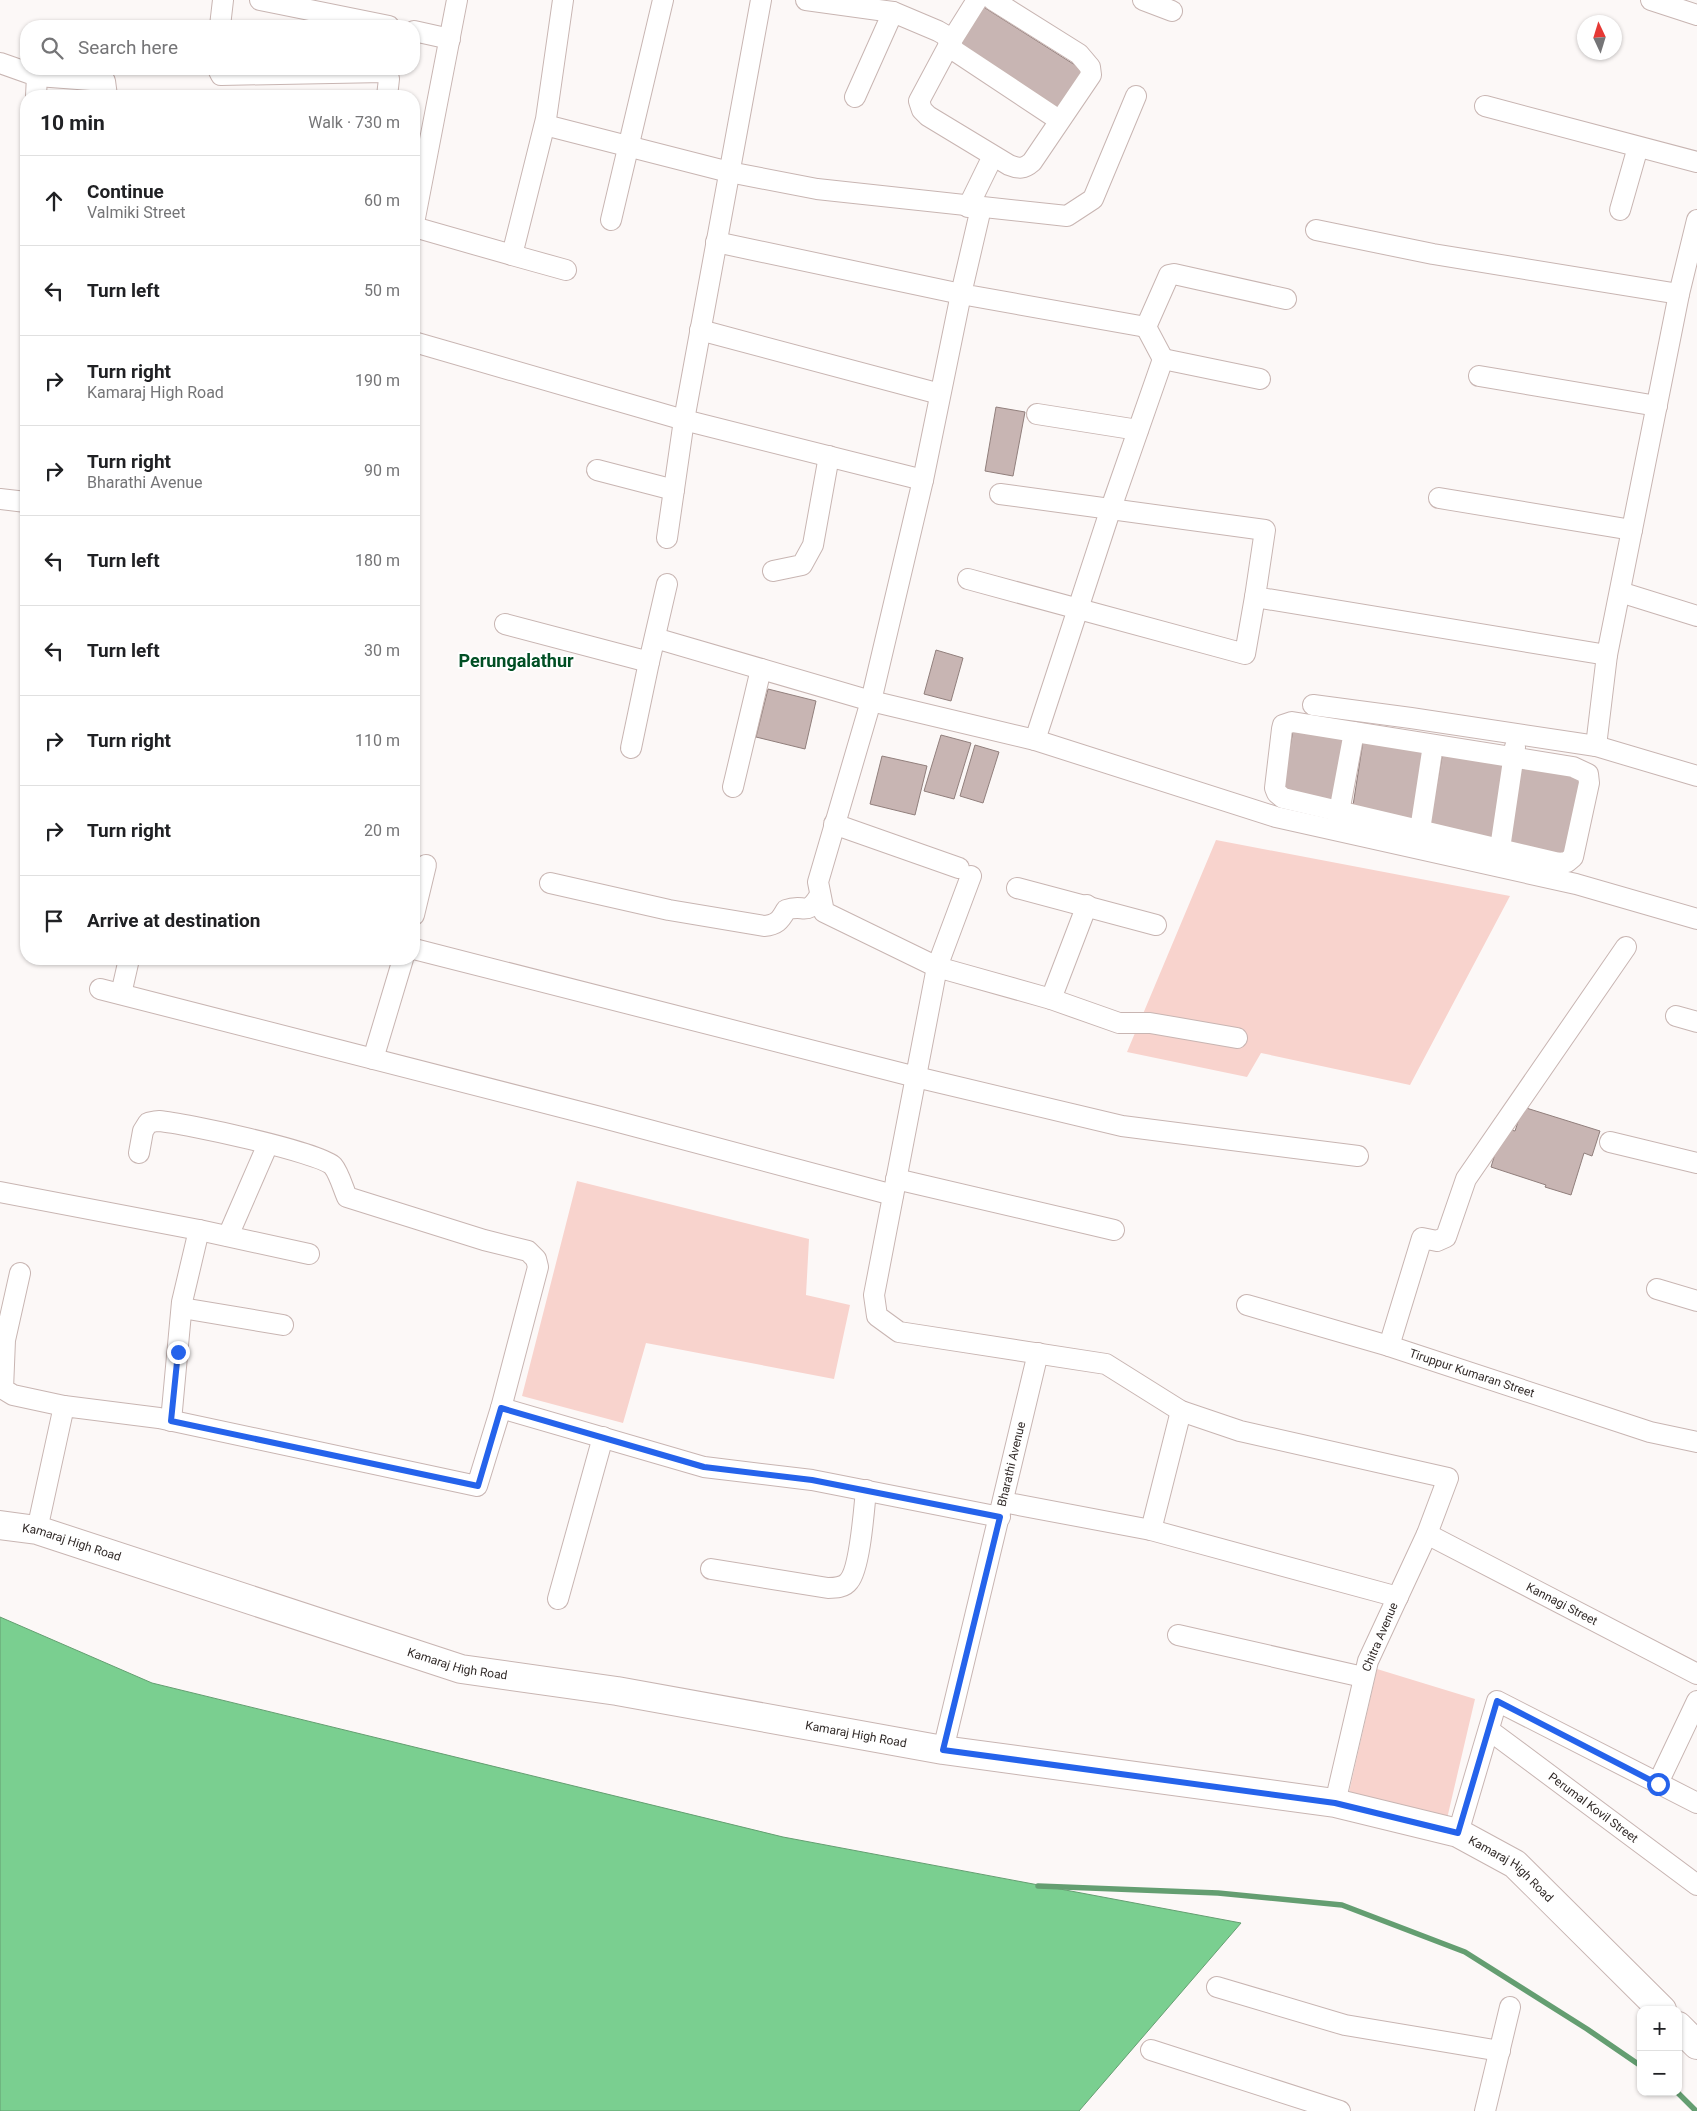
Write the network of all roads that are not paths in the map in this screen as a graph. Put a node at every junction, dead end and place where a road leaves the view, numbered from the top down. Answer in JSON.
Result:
{"nodes":[{"id":1,"x":223,"y":0,"type":"edge"},
{"id":2,"x":260,"y":0,"type":"edge"},
{"id":3,"x":457,"y":0,"type":"edge"},
{"id":4,"x":563,"y":0,"type":"edge"},
{"id":5,"x":663,"y":0,"type":"edge"},
{"id":6,"x":761,"y":0,"type":"edge"},
{"id":7,"x":806,"y":0,"type":"edge"},
{"id":8,"x":977,"y":0,"type":"edge"},
{"id":9,"x":993,"y":0,"type":"edge"},
{"id":10,"x":1144,"y":0,"type":"edge"},
{"id":11,"x":1655,"y":1,"type":"edge"},
{"id":12,"x":1172,"y":11,"type":"dead end"},
{"id":13,"x":893,"y":12,"type":"junction"},
{"id":14,"x":1697,"y":15,"type":"edge"},
{"id":15,"x":221,"y":20,"type":"edge"},
{"id":16,"x":359,"y":20,"type":"edge"},
{"id":17,"x":420,"y":32,"type":"edge"},
{"id":18,"x":450,"y":39,"type":"junction"},
{"id":19,"x":950,"y":43,"type":"junction"},
{"id":20,"x":0,"y":63,"type":"edge"},
{"id":21,"x":20,"y":70,"type":"edge"},
{"id":22,"x":34,"y":75,"type":"edge"},
{"id":23,"x":388,"y":75,"type":"edge"},
{"id":24,"x":37,"y":76,"type":"junction"},
{"id":25,"x":106,"y":82,"type":"edge"},
{"id":26,"x":36,"y":90,"type":"edge"},
{"id":27,"x":388,"y":90,"type":"edge"},
{"id":28,"x":1136,"y":96,"type":"dead end"},
{"id":29,"x":855,"y":97,"type":"dead end"},
{"id":30,"x":1485,"y":106,"type":"dead end"},
{"id":31,"x":1060,"y":120,"type":"junction"},
{"id":32,"x":545,"y":125,"type":"junction"},
{"id":33,"x":629,"y":146,"type":"junction"},
{"id":34,"x":1638,"y":147,"type":"junction"},
{"id":35,"x":994,"y":156,"type":"junction"},
{"id":36,"x":1697,"y":162,"type":"edge"},
{"id":37,"x":729,"y":172,"type":"junction"},
{"id":38,"x":420,"y":192,"type":"edge"},
{"id":39,"x":974,"y":207,"type":"junction"},
{"id":40,"x":1620,"y":210,"type":"dead end"},
{"id":41,"x":611,"y":220,"type":"dead end"},
{"id":42,"x":1697,"y":220,"type":"edge"},
{"id":43,"x":420,"y":224,"type":"edge"},
{"id":44,"x":1316,"y":230,"type":"dead end"},
{"id":45,"x":716,"y":242,"type":"junction"},
{"id":46,"x":512,"y":255,"type":"junction"},
{"id":47,"x":566,"y":270,"type":"dead end"},
{"id":48,"x":961,"y":294,"type":"junction"},
{"id":49,"x":1679,"y":294,"type":"junction"},
{"id":50,"x":1286,"y":299,"type":"dead end"},
{"id":51,"x":1146,"y":327,"type":"junction"},
{"id":52,"x":700,"y":330,"type":"junction"},
{"id":53,"x":420,"y":344,"type":"edge"},
{"id":54,"x":1163,"y":359,"type":"junction"},
{"id":55,"x":1479,"y":376,"type":"dead end"},
{"id":56,"x":1260,"y":379,"type":"dead end"},
{"id":57,"x":940,"y":394,"type":"junction"},
{"id":58,"x":1657,"y":406,"type":"junction"},
{"id":59,"x":1037,"y":414,"type":"dead end"},
{"id":60,"x":684,"y":420,"type":"junction"},
{"id":61,"x":1138,"y":430,"type":"junction"},
{"id":62,"x":829,"y":456,"type":"junction"},
{"id":63,"x":597,"y":470,"type":"dead end"},
{"id":64,"x":923,"y":480,"type":"junction"},
{"id":65,"x":674,"y":490,"type":"junction"},
{"id":66,"x":1000,"y":494,"type":"dead end"},
{"id":67,"x":1439,"y":498,"type":"dead end"},
{"id":68,"x":0,"y":499,"type":"edge"},
{"id":69,"x":20,"y":501,"type":"edge"},
{"id":70,"x":1111,"y":508,"type":"junction"},
{"id":71,"x":1632,"y":530,"type":"junction"},
{"id":72,"x":667,"y":538,"type":"dead end"},
{"id":73,"x":773,"y":571,"type":"dead end"},
{"id":74,"x":968,"y":579,"type":"dead end"},
{"id":75,"x":667,"y":584,"type":"dead end"},
{"id":76,"x":1620,"y":592,"type":"junction"},
{"id":77,"x":1255,"y":597,"type":"junction"},
{"id":78,"x":1077,"y":609,"type":"junction"},
{"id":79,"x":1697,"y":616,"type":"edge"},
{"id":80,"x":504,"y":624,"type":"dead end"},
{"id":81,"x":655,"y":638,"type":"junction"},
{"id":82,"x":1607,"y":655,"type":"junction"},
{"id":83,"x":649,"y":662,"type":"junction"},
{"id":84,"x":761,"y":669,"type":"junction"},
{"id":85,"x":870,"y":700,"type":"junction"},
{"id":86,"x":1313,"y":705,"type":"dead end"},
{"id":87,"x":1354,"y":732,"type":"junction"},
{"id":88,"x":1516,"y":735,"type":"junction"},
{"id":89,"x":1035,"y":740,"type":"junction"},
{"id":90,"x":1433,"y":745,"type":"junction"},
{"id":91,"x":1596,"y":746,"type":"junction"},
{"id":92,"x":631,"y":748,"type":"dead end"},
{"id":93,"x":1513,"y":759,"type":"junction"},
{"id":94,"x":1697,"y":776,"type":"edge"},
{"id":95,"x":733,"y":787,"type":"dead end"},
{"id":96,"x":1341,"y":811,"type":"junction"},
{"id":97,"x":834,"y":824,"type":"junction"},
{"id":98,"x":1335,"y":830,"type":"junction"},
{"id":99,"x":1420,"y":830,"type":"junction"},
{"id":100,"x":1498,"y":857,"type":"junction"},
{"id":101,"x":426,"y":865,"type":"dead end"},
{"id":102,"x":550,"y":883,"type":"dead end"},
{"id":103,"x":1017,"y":888,"type":"dead end"},
{"id":104,"x":420,"y":890,"type":"edge"},
{"id":105,"x":820,"y":895,"type":"junction"},
{"id":106,"x":1087,"y":905,"type":"junction"},
{"id":107,"x":1697,"y":919,"type":"edge"},
{"id":108,"x":1156,"y":924,"type":"dead end"},
{"id":109,"x":1626,"y":947,"type":"dead end"},
{"id":110,"x":420,"y":951,"type":"edge"},
{"id":111,"x":128,"y":965,"type":"edge"},
{"id":112,"x":400,"y":965,"type":"edge"},
{"id":113,"x":937,"y":967,"type":"junction"},
{"id":114,"x":100,"y":989,"type":"dead end"},
{"id":115,"x":121,"y":994,"type":"junction"},
{"id":116,"x":1051,"y":999,"type":"junction"},
{"id":117,"x":1676,"y":1016,"type":"dead end"},
{"id":118,"x":1697,"y":1022,"type":"edge"},
{"id":119,"x":1237,"y":1038,"type":"dead end"},
{"id":120,"x":373,"y":1059,"type":"junction"},
{"id":121,"x":916,"y":1077,"type":"junction"},
{"id":122,"x":1610,"y":1142,"type":"dead end"},
{"id":123,"x":268,"y":1144,"type":"junction"},
{"id":124,"x":138,"y":1153,"type":"dead end"},
{"id":125,"x":1358,"y":1156,"type":"dead end"},
{"id":126,"x":1697,"y":1163,"type":"edge"},
{"id":127,"x":895,"y":1187,"type":"junction"},
{"id":128,"x":0,"y":1192,"type":"edge"},
{"id":129,"x":199,"y":1230,"type":"junction"},
{"id":130,"x":1114,"y":1230,"type":"dead end"},
{"id":131,"x":228,"y":1236,"type":"junction"},
{"id":132,"x":309,"y":1254,"type":"dead end"},
{"id":133,"x":20,"y":1273,"type":"dead end"},
{"id":134,"x":1657,"y":1289,"type":"dead end"},
{"id":135,"x":1697,"y":1301,"type":"edge"},
{"id":136,"x":1247,"y":1305,"type":"dead end"},
{"id":137,"x":182,"y":1308,"type":"junction"},
{"id":138,"x":282,"y":1325,"type":"dead end"},
{"id":139,"x":1389,"y":1346,"type":"junction"},
{"id":140,"x":1038,"y":1353,"type":"junction"},
{"id":141,"x":64,"y":1406,"type":"junction"},
{"id":142,"x":501,"y":1408,"type":"junction"},
{"id":143,"x":1182,"y":1411,"type":"junction"},
{"id":144,"x":171,"y":1421,"type":"junction"},
{"id":145,"x":603,"y":1437,"type":"junction"},
{"id":146,"x":1697,"y":1442,"type":"edge"},
{"id":147,"x":866,"y":1490,"type":"junction"},
{"id":148,"x":1002,"y":1510,"type":"junction"},
{"id":149,"x":0,"y":1526,"type":"edge"},
{"id":150,"x":36,"y":1530,"type":"junction"},
{"id":151,"x":1151,"y":1530,"type":"junction"},
{"id":152,"x":1427,"y":1534,"type":"junction"},
{"id":153,"x":711,"y":1569,"type":"dead end"},
{"id":154,"x":1398,"y":1597,"type":"junction"},
{"id":155,"x":558,"y":1599,"type":"dead end"},
{"id":156,"x":1178,"y":1634,"type":"dead end"},
{"id":157,"x":1697,"y":1674,"type":"edge"},
{"id":158,"x":1363,"y":1677,"type":"junction"},
{"id":159,"x":1697,"y":1700,"type":"edge"},
{"id":160,"x":1489,"y":1730,"type":"junction"},
{"id":161,"x":943,"y":1750,"type":"junction"},
{"id":162,"x":1658,"y":1784,"type":"junction"},
{"id":163,"x":1335,"y":1803,"type":"junction"},
{"id":164,"x":1697,"y":1803,"type":"edge"},
{"id":165,"x":1458,"y":1833,"type":"junction"},
{"id":166,"x":1697,"y":1885,"type":"edge"},
{"id":167,"x":1217,"y":1987,"type":"dead end"},
{"id":168,"x":1658,"y":2006,"type":"edge"},
{"id":169,"x":1510,"y":2008,"type":"dead end"},
{"id":170,"x":1682,"y":2030,"type":"edge"},
{"id":171,"x":1697,"y":2045,"type":"edge"},
{"id":172,"x":1151,"y":2050,"type":"dead end"},
{"id":173,"x":1500,"y":2051,"type":"junction"},
{"id":174,"x":1340,"y":2111,"type":"edge"},
{"id":175,"x":1485,"y":2111,"type":"edge"}],
"edges":[{"from":1,"to":15,"type":"street"},
{"from":2,"to":16,"type":"street"},
{"from":3,"to":18,"type":"street"},
{"from":4,"to":32,"type":"street"},
{"from":5,"to":33,"type":"street"},
{"from":6,"to":37,"type":"street"},
{"from":7,"to":13,"type":"street"},
{"from":8,"to":19,"type":"street"},
{"from":9,"to":31,"type":"street"},
{"from":10,"to":12,"type":"street"},
{"from":11,"to":14,"type":"street"},
{"from":13,"to":19,"type":"street"},
{"from":13,"to":29,"type":"street"},
{"from":17,"to":18,"type":"street"},
{"from":18,"to":38,"type":"street"},
{"from":19,"to":31,"type":"street"},
{"from":19,"to":35,"type":"street"},
{"from":20,"to":21,"type":"street"},
{"from":22,"to":24,"type":"street"},
{"from":23,"to":27,"type":"street"},
{"from":24,"to":25,"type":"street"},
{"from":24,"to":26,"type":"street"},
{"from":28,"to":39,"type":"street"},
{"from":30,"to":34,"type":"street"},
{"from":31,"to":35,"type":"street"},
{"from":32,"to":33,"type":"street"},
{"from":32,"to":46,"type":"street"},
{"from":33,"to":37,"type":"street"},
{"from":33,"to":41,"type":"street"},
{"from":34,"to":36,"type":"street"},
{"from":34,"to":40,"type":"street"},
{"from":35,"to":39,"type":"street"},
{"from":37,"to":39,"type":"street"},
{"from":37,"to":45,"type":"street"},
{"from":39,"to":48,"type":"street"},
{"from":42,"to":49,"type":"street"},
{"from":43,"to":46,"type":"street"},
{"from":44,"to":49,"type":"street"},
{"from":45,"to":48,"type":"street"},
{"from":45,"to":52,"type":"street"},
{"from":46,"to":47,"type":"street"},
{"from":48,"to":51,"type":"street"},
{"from":48,"to":57,"type":"street"},
{"from":49,"to":58,"type":"street"},
{"from":50,"to":51,"type":"street"},
{"from":51,"to":54,"type":"street"},
{"from":52,"to":57,"type":"street"},
{"from":52,"to":60,"type":"street"},
{"from":53,"to":60,"type":"street"},
{"from":54,"to":56,"type":"street"},
{"from":54,"to":61,"type":"street"},
{"from":55,"to":58,"type":"street"},
{"from":57,"to":64,"type":"street"},
{"from":58,"to":71,"type":"street"},
{"from":59,"to":61,"type":"street"},
{"from":60,"to":62,"type":"street"},
{"from":60,"to":65,"type":"street"},
{"from":61,"to":70,"type":"street"},
{"from":62,"to":64,"type":"street"},
{"from":62,"to":73,"type":"street"},
{"from":63,"to":65,"type":"street"},
{"from":64,"to":85,"type":"street"},
{"from":65,"to":72,"type":"street"},
{"from":66,"to":70,"type":"street"},
{"from":67,"to":71,"type":"street"},
{"from":68,"to":69,"type":"street"},
{"from":70,"to":77,"type":"street"},
{"from":70,"to":78,"type":"street"},
{"from":71,"to":76,"type":"street"},
{"from":74,"to":78,"type":"street"},
{"from":75,"to":81,"type":"street"},
{"from":76,"to":79,"type":"street"},
{"from":76,"to":82,"type":"street"},
{"from":77,"to":78,"type":"street"},
{"from":77,"to":82,"type":"street"},
{"from":78,"to":89,"type":"street"},
{"from":80,"to":83,"type":"street"},
{"from":81,"to":83,"type":"street"},
{"from":81,"to":84,"type":"street"},
{"from":82,"to":91,"type":"street"},
{"from":83,"to":92,"type":"street"},
{"from":84,"to":85,"type":"street"},
{"from":84,"to":95,"type":"street"},
{"from":85,"to":89,"type":"street"},
{"from":85,"to":97,"type":"street"},
{"from":86,"to":88,"type":"street"},
{"from":87,"to":90,"type":"street"},
{"from":87,"to":96,"type":"street"},
{"from":87,"to":96,"type":"street"},
{"from":88,"to":91,"type":"street"},
{"from":88,"to":93,"type":"street"},
{"from":89,"to":98,"type":"street"},
{"from":90,"to":93,"type":"street"},
{"from":90,"to":99,"type":"street"},
{"from":91,"to":94,"type":"street"},
{"from":93,"to":100,"type":"street"},
{"from":93,"to":100,"type":"street"},
{"from":96,"to":98,"type":"street"},
{"from":96,"to":99,"type":"street"},
{"from":97,"to":105,"type":"street"},
{"from":97,"to":113,"type":"street"},
{"from":98,"to":100,"type":"street"},
{"from":99,"to":100,"type":"street"},
{"from":100,"to":107,"type":"street"},
{"from":101,"to":104,"type":"street"},
{"from":102,"to":105,"type":"street"},
{"from":103,"to":106,"type":"street"},
{"from":105,"to":113,"type":"street"},
{"from":106,"to":108,"type":"street"},
{"from":106,"to":116,"type":"street"},
{"from":109,"to":139,"type":"street"},
{"from":110,"to":121,"type":"street"},
{"from":111,"to":115,"type":"street"},
{"from":112,"to":120,"type":"street"},
{"from":113,"to":116,"type":"street"},
{"from":113,"to":121,"type":"street"},
{"from":114,"to":115,"type":"street"},
{"from":115,"to":120,"type":"street"},
{"from":116,"to":119,"type":"street"},
{"from":117,"to":118,"type":"street"},
{"from":120,"to":127,"type":"street"},
{"from":121,"to":125,"type":"street"},
{"from":121,"to":127,"type":"street"},
{"from":122,"to":126,"type":"street"},
{"from":123,"to":124,"type":"street"},
{"from":123,"to":131,"type":"street"},
{"from":123,"to":142,"type":"street"},
{"from":127,"to":130,"type":"street"},
{"from":127,"to":140,"type":"street"},
{"from":128,"to":129,"type":"street"},
{"from":129,"to":131,"type":"street"},
{"from":129,"to":137,"type":"street"},
{"from":131,"to":132,"type":"street"},
{"from":133,"to":141,"type":"street"},
{"from":134,"to":135,"type":"street"},
{"from":136,"to":139,"type":"street","name":"Tiruppur Kumaran Street"},
{"from":137,"to":138,"type":"street"},
{"from":137,"to":144,"type":"street"},
{"from":139,"to":146,"type":"street","name":"Tiruppur Kumaran Street"},
{"from":140,"to":143,"type":"street"},
{"from":140,"to":148,"type":"street","name":"Bharathi Avenue"},
{"from":141,"to":144,"type":"street"},
{"from":141,"to":150,"type":"street"},
{"from":142,"to":144,"type":"street"},
{"from":142,"to":145,"type":"street"},
{"from":143,"to":151,"type":"street"},
{"from":143,"to":152,"type":"street","name":"Chitra Avenue"},
{"from":145,"to":147,"type":"street"},
{"from":145,"to":155,"type":"street"},
{"from":147,"to":148,"type":"street"},
{"from":147,"to":153,"type":"street"},
{"from":148,"to":151,"type":"street"},
{"from":148,"to":161,"type":"street","name":"Bharathi Avenue"},
{"from":149,"to":150,"type":"street","name":"Kamaraj High Road"},
{"from":150,"to":161,"type":"street","name":"Kamaraj High Road"},
{"from":151,"to":154,"type":"street"},
{"from":152,"to":154,"type":"street","name":"Chitra Avenue"},
{"from":152,"to":157,"type":"street","name":"Kannagi Street"},
{"from":154,"to":158,"type":"street","name":"Chitra Avenue"},
{"from":156,"to":158,"type":"street"},
{"from":158,"to":163,"type":"street","name":"Chitra Avenue"},
{"from":159,"to":162,"type":"street"},
{"from":160,"to":162,"type":"street"},
{"from":160,"to":165,"type":"street"},
{"from":160,"to":166,"type":"street","name":"Perumal Kovil Street"},
{"from":161,"to":163,"type":"street","name":"Kamaraj High Road"},
{"from":162,"to":164,"type":"street"},
{"from":163,"to":165,"type":"street","name":"Kamaraj High Road"},
{"from":165,"to":168,"type":"street","name":"Kamaraj High Road"},
{"from":167,"to":173,"type":"street"},
{"from":169,"to":173,"type":"street"},
{"from":170,"to":171,"type":"street"},
{"from":172,"to":174,"type":"street"},
{"from":173,"to":175,"type":"street"}]}
